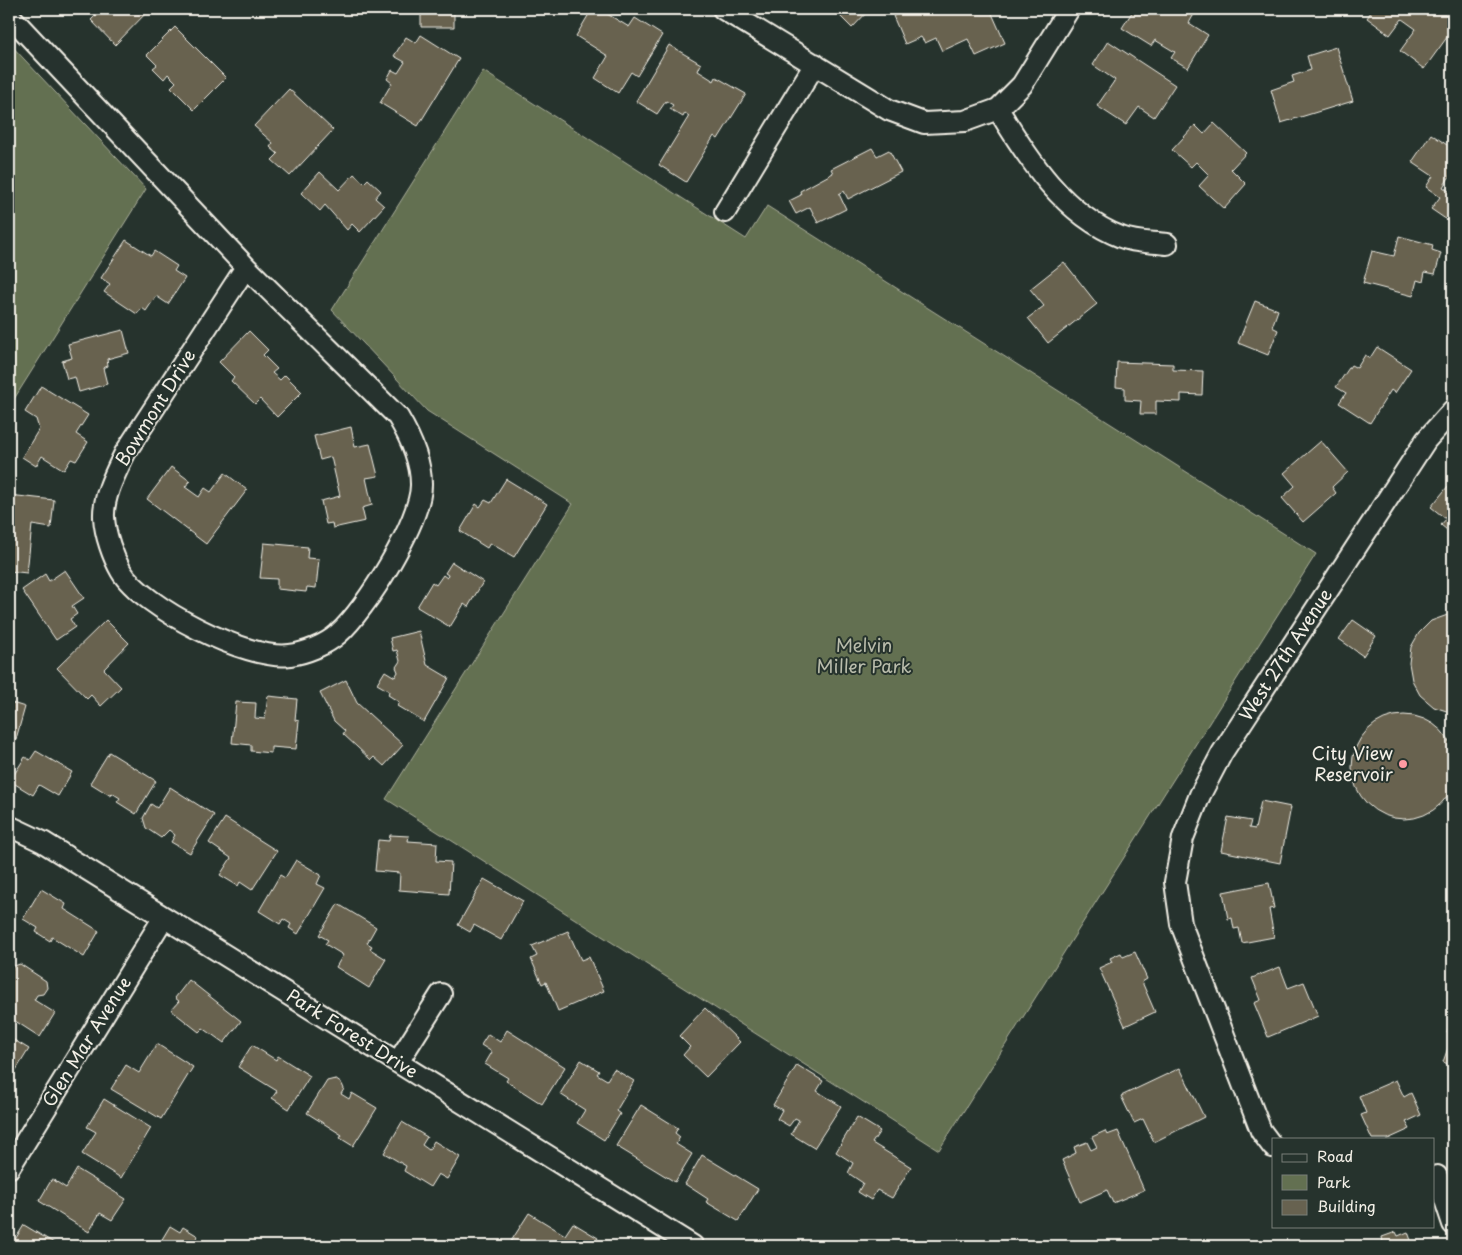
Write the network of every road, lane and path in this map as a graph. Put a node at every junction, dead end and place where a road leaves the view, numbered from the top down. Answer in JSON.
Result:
{"nodes":[{"id":1,"x":723,"y":9,"type":"edge"},
{"id":2,"x":1070,"y":9,"type":"edge"},
{"id":3,"x":9,"y":15,"type":"edge"},
{"id":4,"x":815,"y":64,"type":"junction"},
{"id":5,"x":998,"y":108,"type":"junction"},
{"id":6,"x":725,"y":212,"type":"dead end"},
{"id":7,"x":1167,"y":244,"type":"dead end"},
{"id":8,"x":246,"y":267,"type":"junction"},
{"id":9,"x":1453,"y":410,"type":"edge"},
{"id":10,"x":9,"y":826,"type":"edge"},
{"id":11,"x":164,"y":917,"type":"junction"},
{"id":12,"x":440,"y":994,"type":"dead end"},
{"id":13,"x":398,"y":1062,"type":"junction"},
{"id":14,"x":1272,"y":1146,"type":"edge"},
{"id":15,"x":9,"y":1168,"type":"edge"},
{"id":16,"x":1441,"y":1174,"type":"edge"},
{"id":17,"x":1453,"y":1224,"type":"edge"},
{"id":18,"x":693,"y":1246,"type":"edge"}],
"edges":[{"from":1,"to":4,"type":"street"},
{"from":2,"to":5,"type":"street"},
{"from":3,"to":8,"type":"street","name":"Bowmont Drive"},
{"from":4,"to":5,"type":"street"},
{"from":4,"to":6,"type":"street"},
{"from":5,"to":7,"type":"street"},
{"from":8,"to":8,"type":"street","name":"Bowmont Drive"},
{"from":9,"to":14,"type":"street","name":"West 27th Avenue"},
{"from":10,"to":11,"type":"street","name":"Park Forest Drive"},
{"from":11,"to":13,"type":"street","name":"Park Forest Drive"},
{"from":11,"to":15,"type":"street","name":"Glen Mar Avenue"},
{"from":12,"to":13,"type":"street"},
{"from":13,"to":18,"type":"street","name":"Park Forest Drive"},
{"from":16,"to":17,"type":"street"}]}
